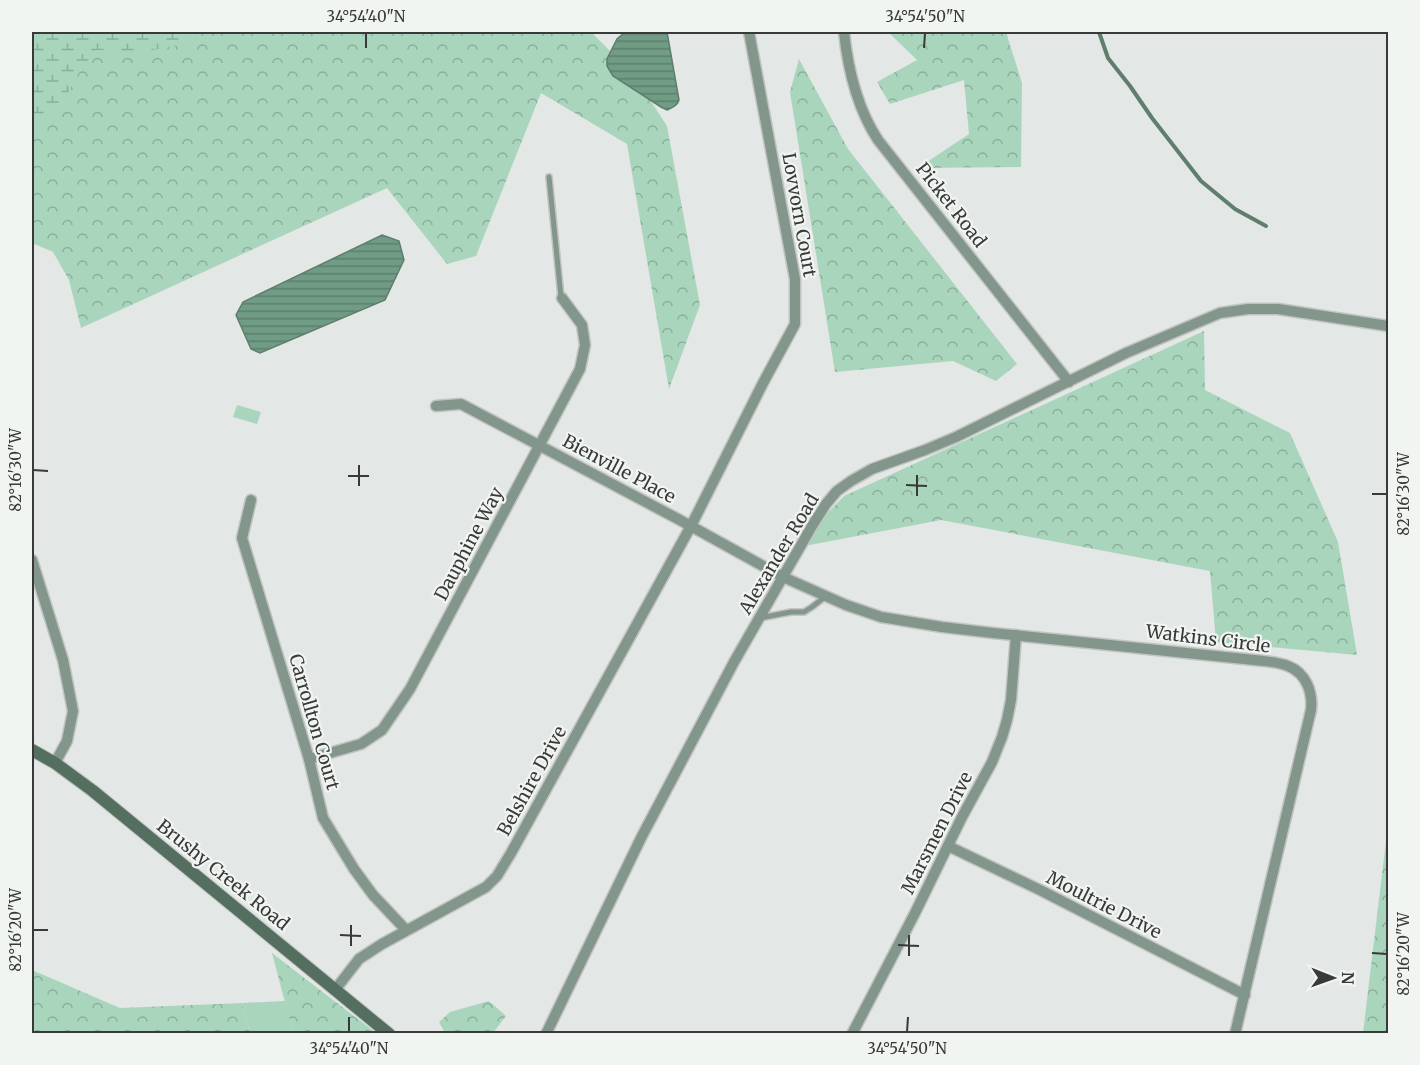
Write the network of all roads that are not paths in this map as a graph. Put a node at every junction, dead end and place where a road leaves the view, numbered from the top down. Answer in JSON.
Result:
{"nodes":[{"id":1,"x":749,"y":32,"type":"edge"},
{"id":2,"x":844,"y":32,"type":"edge"},
{"id":3,"x":549,"y":177,"type":"dead end"},
{"id":4,"x":562,"y":298,"type":"joint"},
{"id":5,"x":1389,"y":326,"type":"edge"},
{"id":6,"x":1069,"y":382,"type":"junction"},
{"id":7,"x":436,"y":406,"type":"dead end"},
{"id":8,"x":540,"y":446,"type":"junction"},
{"id":9,"x":251,"y":500,"type":"dead end"},
{"id":10,"x":691,"y":526,"type":"junction"},
{"id":11,"x":32,"y":560,"type":"edge"},
{"id":12,"x":783,"y":577,"type":"junction"},
{"id":13,"x":826,"y":596,"type":"junction"},
{"id":14,"x":760,"y":618,"type":"junction"},
{"id":15,"x":1016,"y":635,"type":"junction"},
{"id":16,"x":32,"y":750,"type":"edge"},
{"id":17,"x":309,"y":759,"type":"junction"},
{"id":18,"x":55,"y":764,"type":"junction"},
{"id":19,"x":948,"y":846,"type":"junction"},
{"id":20,"x":406,"y":930,"type":"junction"},
{"id":21,"x":335,"y":990,"type":"junction"},
{"id":22,"x":1245,"y":995,"type":"junction"},
{"id":23,"x":389,"y":1034,"type":"edge"},
{"id":24,"x":546,"y":1034,"type":"edge"},
{"id":25,"x":852,"y":1034,"type":"edge"},
{"id":26,"x":1235,"y":1034,"type":"edge"}],
"edges":[{"from":1,"to":10,"type":"street","name":"Lovvorn Court"},
{"from":2,"to":6,"type":"street","name":"Picket Road"},
{"from":3,"to":4,"type":"lane"},
{"from":4,"to":8,"type":"street","name":"Dauphine Way"},
{"from":5,"to":6,"type":"street","name":"Alexander Road"},
{"from":6,"to":12,"type":"street","name":"Alexander Road"},
{"from":7,"to":8,"type":"street","name":"Bienville Place"},
{"from":8,"to":10,"type":"street","name":"Bienville Place"},
{"from":8,"to":17,"type":"street","name":"Dauphine Way"},
{"from":9,"to":17,"type":"street","name":"Carrollton Court"},
{"from":10,"to":12,"type":"street","name":"Bienville Place"},
{"from":10,"to":20,"type":"street","name":"Belshire Drive"},
{"from":11,"to":18,"type":"street"},
{"from":12,"to":13,"type":"street","name":"Watkins Circle"},
{"from":12,"to":14,"type":"street","name":"Alexander Road"},
{"from":13,"to":14,"type":"lane"},
{"from":13,"to":15,"type":"street","name":"Watkins Circle"},
{"from":14,"to":24,"type":"street","name":"Alexander Road"},
{"from":15,"to":19,"type":"street","name":"Marsmen Drive"},
{"from":15,"to":22,"type":"street","name":"Watkins Circle"},
{"from":16,"to":18,"type":"main road","name":"Brushy Creek Road"},
{"from":17,"to":20,"type":"street","name":"Carrollton Court"},
{"from":18,"to":21,"type":"main road","name":"Brushy Creek Road"},
{"from":19,"to":22,"type":"street","name":"Moultrie Drive"},
{"from":19,"to":25,"type":"street","name":"Marsmen Drive"},
{"from":20,"to":21,"type":"street","name":"Belshire Drive"},
{"from":21,"to":23,"type":"main road","name":"Brushy Creek Road"},
{"from":22,"to":26,"type":"street","name":"Watkins Circle"}]}
